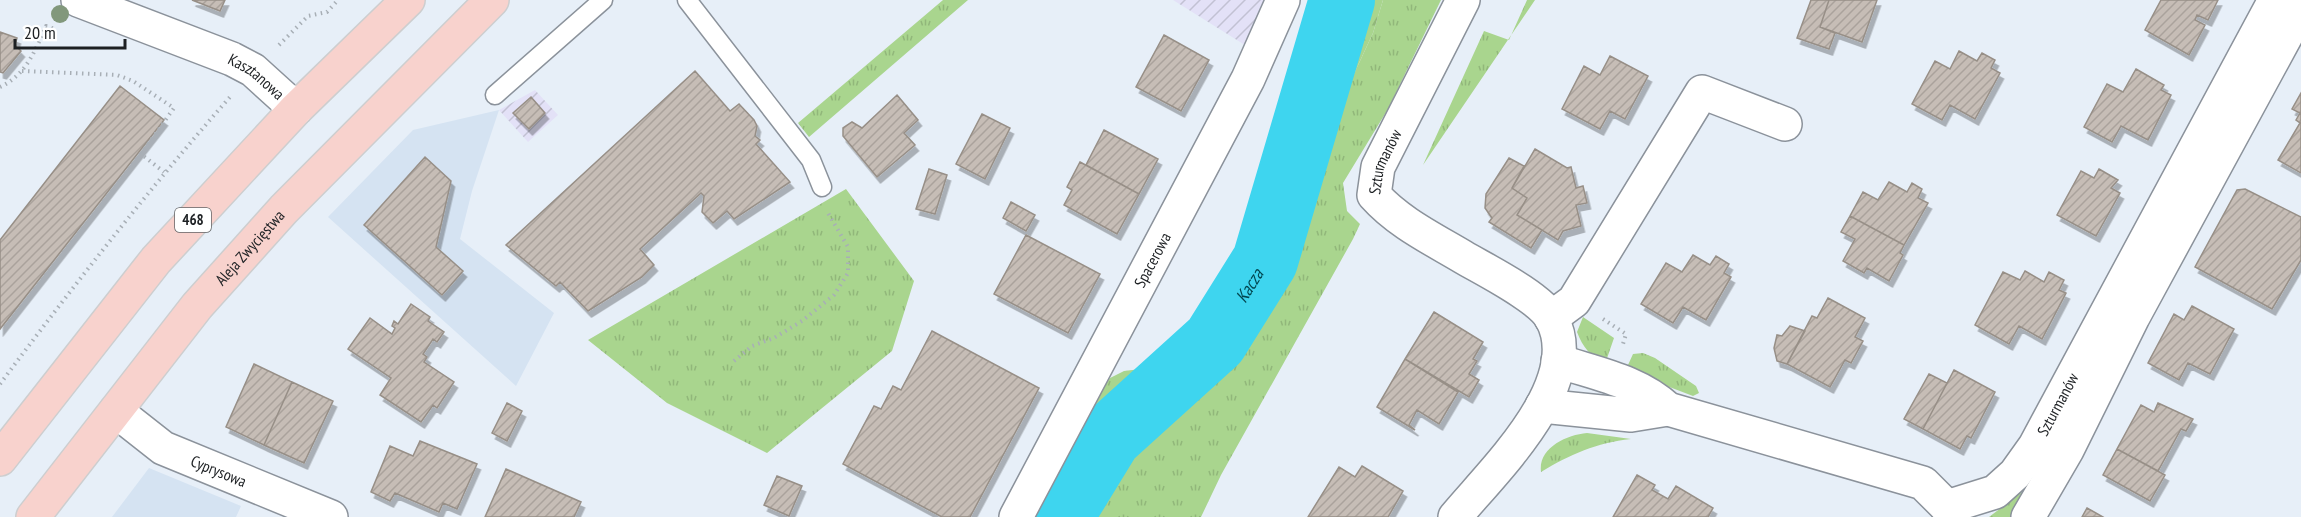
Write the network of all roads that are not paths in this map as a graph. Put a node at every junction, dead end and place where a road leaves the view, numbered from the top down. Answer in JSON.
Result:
{"nodes":[{"id":1,"x":78,"y":0,"type":"edge"},
{"id":2,"x":408,"y":0,"type":"edge"},
{"id":3,"x":492,"y":0,"type":"edge"},
{"id":4,"x":603,"y":0,"type":"edge"},
{"id":5,"x":687,"y":0,"type":"edge"},
{"id":6,"x":1283,"y":0,"type":"edge"},
{"id":7,"x":1463,"y":0,"type":"edge"},
{"id":8,"x":2275,"y":0,"type":"edge"},
{"id":9,"x":2301,"y":8,"type":"edge"},
{"id":10,"x":495,"y":95,"type":"dead end"},
{"id":11,"x":296,"y":109,"type":"junction"},
{"id":12,"x":1785,"y":124,"type":"dead end"},
{"id":13,"x":822,"y":187,"type":"road end"},
{"id":14,"x":1551,"y":318,"type":"junction"},
{"id":15,"x":1558,"y":361,"type":"junction"},
{"id":16,"x":1542,"y":406,"type":"junction"},
{"id":17,"x":1668,"y":409,"type":"junction"},
{"id":18,"x":116,"y":411,"type":"junction"},
{"id":19,"x":0,"y":459,"type":"edge"},
{"id":20,"x":1947,"y":512,"type":"edge"},
{"id":21,"x":33,"y":517,"type":"edge"},
{"id":22,"x":331,"y":517,"type":"edge"},
{"id":23,"x":1016,"y":517,"type":"edge"},
{"id":24,"x":1455,"y":517,"type":"edge"},
{"id":25,"x":2028,"y":517,"type":"edge"}],
"edges":[{"from":1,"to":11,"type":"street","name":"Kasztanowa"},
{"from":2,"to":11,"type":"main road","number":"468"},
{"from":3,"to":18,"type":"main road","name":"Aleja Zwycięstwa"},
{"from":4,"to":10,"type":"lane"},
{"from":5,"to":13,"type":"lane"},
{"from":6,"to":23,"type":"street","name":"Spacerowa"},
{"from":7,"to":14,"type":"street","name":"Szturmanów"},
{"from":8,"to":20,"type":"street","name":"Szturmanów"},
{"from":9,"to":25,"type":"street","name":"Szturmanów"},
{"from":11,"to":19,"type":"main road","number":"468"},
{"from":12,"to":14,"type":"street"},
{"from":14,"to":15,"type":"street"},
{"from":15,"to":16,"type":"street"},
{"from":15,"to":17,"type":"street","name":"Szturmanów"},
{"from":16,"to":17,"type":"street","name":"Szturmanów"},
{"from":16,"to":24,"type":"street"},
{"from":17,"to":20,"type":"street","name":"Szturmanów"},
{"from":18,"to":21,"type":"main road","name":"Aleja Zwycięstwa"},
{"from":18,"to":22,"type":"street","name":"Cyprysowa"}]}
